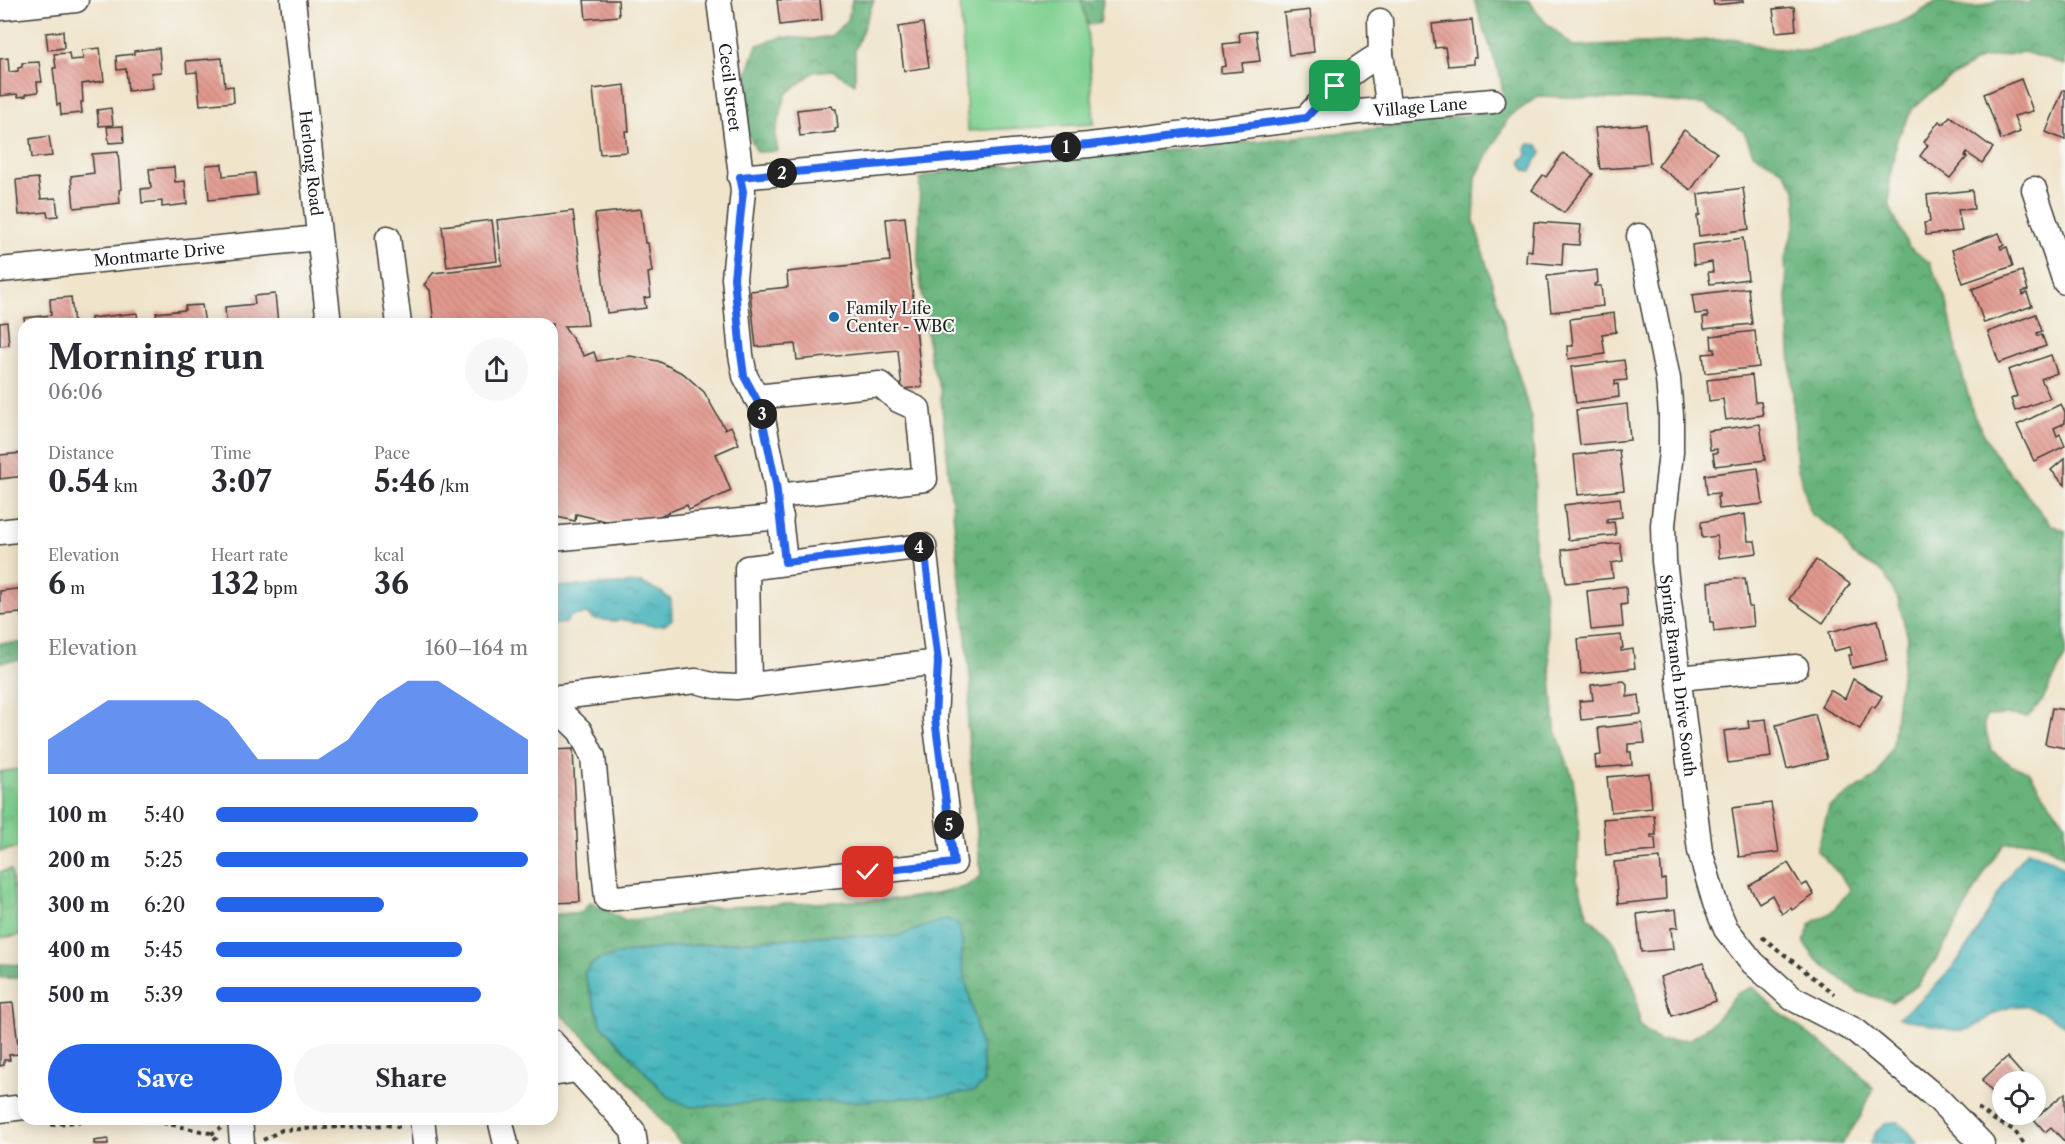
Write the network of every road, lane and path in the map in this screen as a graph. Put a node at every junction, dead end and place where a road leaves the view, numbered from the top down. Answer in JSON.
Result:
{"nodes":[{"id":1,"x":76,"y":0,"type":"edge"},
{"id":2,"x":292,"y":0,"type":"edge"},
{"id":3,"x":719,"y":0,"type":"edge"},
{"id":4,"x":0,"y":8,"type":"edge"},
{"id":5,"x":1380,"y":21,"type":"dead end"},
{"id":6,"x":1380,"y":54,"type":"junction"},
{"id":7,"x":1493,"y":100,"type":"dead end"},
{"id":8,"x":1389,"y":110,"type":"junction"},
{"id":9,"x":1306,"y":118,"type":"junction"},
{"id":10,"x":740,"y":177,"type":"junction"},
{"id":11,"x":2034,"y":189,"type":"dead end"},
{"id":12,"x":1639,"y":236,"type":"dead end"},
{"id":13,"x":319,"y":238,"type":"junction"},
{"id":14,"x":388,"y":238,"type":"dead end"},
{"id":15,"x":0,"y":270,"type":"edge"},
{"id":16,"x":2065,"y":282,"type":"edge"},
{"id":17,"x":328,"y":318,"type":"edge"},
{"id":18,"x":398,"y":318,"type":"edge"},
{"id":19,"x":756,"y":397,"type":"junction"},
{"id":20,"x":779,"y":506,"type":"junction"},
{"id":21,"x":18,"y":530,"type":"edge"},
{"id":22,"x":0,"y":532,"type":"edge"},
{"id":23,"x":558,"y":538,"type":"edge"},
{"id":24,"x":785,"y":562,"type":"junction"},
{"id":25,"x":938,"y":662,"type":"junction"},
{"id":26,"x":1796,"y":667,"type":"dead end"},
{"id":27,"x":1678,"y":678,"type":"junction"},
{"id":28,"x":749,"y":686,"type":"junction"},
{"id":29,"x":558,"y":697,"type":"edge"},
{"id":30,"x":558,"y":710,"type":"edge"},
{"id":31,"x":1760,"y":935,"type":"dead end"},
{"id":32,"x":1843,"y":1001,"type":"dead end"},
{"id":33,"x":558,"y":1049,"type":"edge"},
{"id":34,"x":576,"y":1070,"type":"junction"},
{"id":35,"x":558,"y":1073,"type":"edge"},
{"id":36,"x":1976,"y":1107,"type":"dead end"},
{"id":37,"x":18,"y":1108,"type":"edge"},
{"id":38,"x":0,"y":1110,"type":"edge"},
{"id":39,"x":171,"y":1125,"type":"edge"},
{"id":40,"x":386,"y":1125,"type":"edge"},
{"id":41,"x":423,"y":1125,"type":"edge"},
{"id":42,"x":501,"y":1125,"type":"edge"},
{"id":43,"x":211,"y":1134,"type":"junction"},
{"id":44,"x":236,"y":1135,"type":"edge"},
{"id":45,"x":425,"y":1144,"type":"edge"},
{"id":46,"x":506,"y":1144,"type":"edge"},
{"id":47,"x":634,"y":1144,"type":"edge"},
{"id":48,"x":1982,"y":1144,"type":"edge"},
{"id":49,"x":2024,"y":1144,"type":"edge"}],
"edges":[{"from":1,"to":4,"type":"street"},
{"from":2,"to":13,"type":"street","name":"Herlong Road"},
{"from":3,"to":10,"type":"street","name":"Cecil Street"},
{"from":5,"to":6,"type":"street"},
{"from":6,"to":8,"type":"street"},
{"from":6,"to":9,"type":"street"},
{"from":7,"to":8,"type":"street","name":"Village Lane"},
{"from":8,"to":9,"type":"street","name":"Village Lane"},
{"from":9,"to":10,"type":"street","name":"Village Lane"},
{"from":10,"to":19,"type":"street","name":"Cecil Street"},
{"from":11,"to":16,"type":"street"},
{"from":12,"to":27,"type":"street","name":"Spring Branch Drive South"},
{"from":13,"to":15,"type":"street","name":"Montmarte Drive"},
{"from":13,"to":17,"type":"street","name":"Herlong Road"},
{"from":14,"to":18,"type":"street"},
{"from":19,"to":20,"type":"street","name":"Cecil Street"},
{"from":19,"to":20,"type":"street"},
{"from":20,"to":23,"type":"street"},
{"from":20,"to":24,"type":"street","name":"Cecil Street"},
{"from":21,"to":22,"type":"street"},
{"from":24,"to":25,"type":"street"},
{"from":24,"to":28,"type":"street"},
{"from":25,"to":28,"type":"street"},
{"from":25,"to":30,"type":"street"},
{"from":26,"to":27,"type":"street"},
{"from":27,"to":48,"type":"street","name":"Spring Branch Drive South"},
{"from":28,"to":29,"type":"street"},
{"from":31,"to":32,"type":"path"},
{"from":33,"to":34,"type":"street"},
{"from":34,"to":35,"type":"street"},
{"from":34,"to":47,"type":"street"},
{"from":36,"to":49,"type":"path"},
{"from":37,"to":38,"type":"street"},
{"from":39,"to":43,"type":"path"},
{"from":40,"to":44,"type":"path"},
{"from":41,"to":45,"type":"street"},
{"from":42,"to":46,"type":"street"},
{"from":43,"to":44,"type":"path"},
{"from":43,"to":44,"type":"path"}]}
